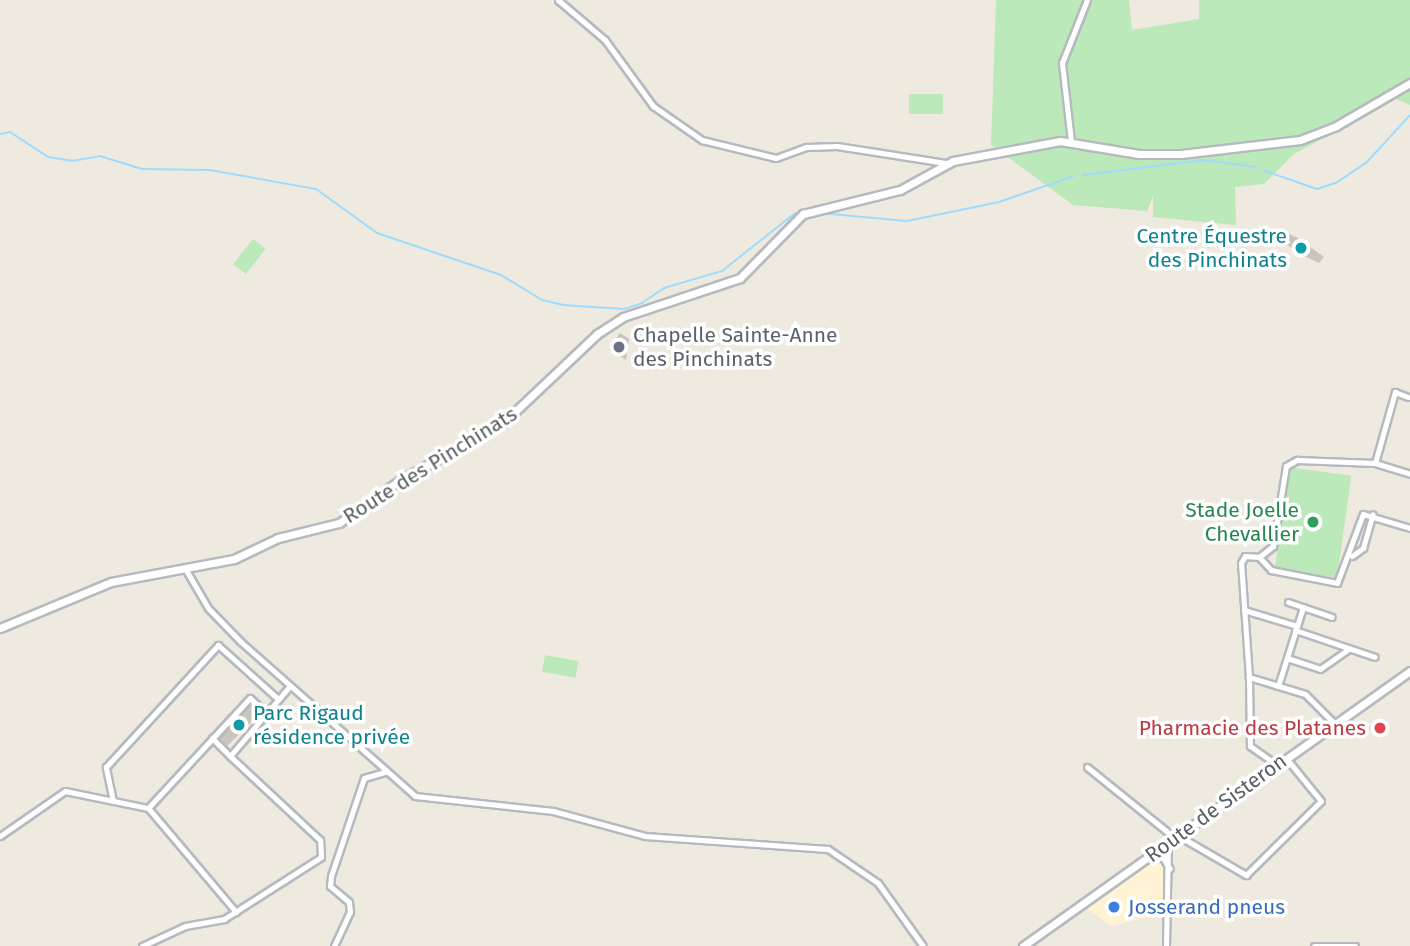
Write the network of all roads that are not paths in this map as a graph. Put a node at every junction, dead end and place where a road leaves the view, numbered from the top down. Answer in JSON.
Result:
{"nodes":[{"id":1,"x":558,"y":0,"type":"edge"},
{"id":2,"x":1087,"y":0,"type":"edge"},
{"id":3,"x":1410,"y":83,"type":"edge"},
{"id":4,"x":1071,"y":141,"type":"junction"},
{"id":5,"x":946,"y":163,"type":"junction"},
{"id":6,"x":1408,"y":397,"type":"dead end"},
{"id":7,"x":1375,"y":463,"type":"junction"},
{"id":8,"x":1410,"y":474,"type":"edge"},
{"id":9,"x":1373,"y":514,"type":"junction"},
{"id":10,"x":1410,"y":528,"type":"edge"},
{"id":11,"x":1259,"y":557,"type":"junction"},
{"id":12,"x":1350,"y":558,"type":"junction"},
{"id":13,"x":186,"y":570,"type":"junction"},
{"id":14,"x":1288,"y":602,"type":"dead end"},
{"id":15,"x":1303,"y":607,"type":"junction"},
{"id":16,"x":1244,"y":610,"type":"junction"},
{"id":17,"x":1332,"y":617,"type":"dead end"},
{"id":18,"x":0,"y":628,"type":"edge"},
{"id":19,"x":1296,"y":628,"type":"junction"},
{"id":20,"x":1349,"y":649,"type":"junction"},
{"id":21,"x":1375,"y":657,"type":"dead end"},
{"id":22,"x":1287,"y":658,"type":"junction"},
{"id":23,"x":1410,"y":671,"type":"edge"},
{"id":24,"x":1249,"y":677,"type":"junction"},
{"id":25,"x":1278,"y":686,"type":"junction"},
{"id":26,"x":289,"y":687,"type":"junction"},
{"id":27,"x":278,"y":699,"type":"junction"},
{"id":28,"x":265,"y":712,"type":"junction"},
{"id":29,"x":1335,"y":724,"type":"junction"},
{"id":30,"x":212,"y":738,"type":"junction"},
{"id":31,"x":230,"y":756,"type":"junction"},
{"id":32,"x":1286,"y":758,"type":"junction"},
{"id":33,"x":1277,"y":765,"type":"junction"},
{"id":34,"x":1087,"y":767,"type":"dead end"},
{"id":35,"x":385,"y":772,"type":"junction"},
{"id":36,"x":113,"y":801,"type":"junction"},
{"id":37,"x":148,"y":808,"type":"junction"},
{"id":38,"x":0,"y":836,"type":"edge"},
{"id":39,"x":1174,"y":839,"type":"junction"},
{"id":40,"x":1158,"y":850,"type":"junction"},
{"id":41,"x":1170,"y":869,"type":"junction"},
{"id":42,"x":236,"y":912,"type":"junction"},
{"id":43,"x":142,"y":946,"type":"edge"},
{"id":44,"x":334,"y":946,"type":"edge"},
{"id":45,"x":923,"y":946,"type":"edge"},
{"id":46,"x":1023,"y":946,"type":"edge"},
{"id":47,"x":1166,"y":946,"type":"edge"},
{"id":48,"x":1314,"y":946,"type":"edge"},
{"id":49,"x":1355,"y":946,"type":"edge"}],
"edges":[{"from":1,"to":5,"type":"street"},
{"from":2,"to":4,"type":"street"},
{"from":3,"to":4,"type":"street","name":"Route des Pinchinats"},
{"from":4,"to":5,"type":"street","name":"Route des Pinchinats"},
{"from":5,"to":13,"type":"street","name":"Route des Pinchinats"},
{"from":6,"to":7,"type":"street"},
{"from":7,"to":8,"type":"street"},
{"from":7,"to":11,"type":"street"},
{"from":9,"to":10,"type":"street"},
{"from":9,"to":12,"type":"street"},
{"from":9,"to":12,"type":"street"},
{"from":11,"to":12,"type":"street"},
{"from":11,"to":16,"type":"street"},
{"from":13,"to":18,"type":"street","name":"Route des Pinchinats"},
{"from":13,"to":26,"type":"street"},
{"from":14,"to":15,"type":"street"},
{"from":15,"to":17,"type":"street"},
{"from":15,"to":19,"type":"street"},
{"from":16,"to":19,"type":"street"},
{"from":16,"to":24,"type":"street"},
{"from":19,"to":20,"type":"street"},
{"from":19,"to":22,"type":"street"},
{"from":20,"to":21,"type":"street"},
{"from":20,"to":22,"type":"street"},
{"from":22,"to":25,"type":"street"},
{"from":23,"to":29,"type":"street","name":"Route de Sisteron"},
{"from":24,"to":25,"type":"street"},
{"from":24,"to":33,"type":"street"},
{"from":25,"to":29,"type":"street"},
{"from":26,"to":27,"type":"street"},
{"from":26,"to":35,"type":"street"},
{"from":27,"to":28,"type":"street"},
{"from":27,"to":36,"type":"street"},
{"from":28,"to":30,"type":"street"},
{"from":28,"to":31,"type":"street"},
{"from":29,"to":32,"type":"street","name":"Route de Sisteron"},
{"from":30,"to":31,"type":"street"},
{"from":30,"to":37,"type":"street"},
{"from":31,"to":42,"type":"street"},
{"from":32,"to":33,"type":"street","name":"Route de Sisteron"},
{"from":32,"to":39,"type":"street"},
{"from":33,"to":39,"type":"street","name":"Route de Sisteron"},
{"from":34,"to":39,"type":"street"},
{"from":35,"to":44,"type":"street"},
{"from":35,"to":45,"type":"street"},
{"from":36,"to":37,"type":"street"},
{"from":36,"to":38,"type":"street"},
{"from":37,"to":42,"type":"street"},
{"from":39,"to":40,"type":"street","name":"Route de Sisteron"},
{"from":39,"to":41,"type":"street"},
{"from":40,"to":41,"type":"street"},
{"from":40,"to":46,"type":"street","name":"Route de Sisteron"},
{"from":41,"to":47,"type":"street"},
{"from":42,"to":43,"type":"street"},
{"from":48,"to":49,"type":"street"}]}
